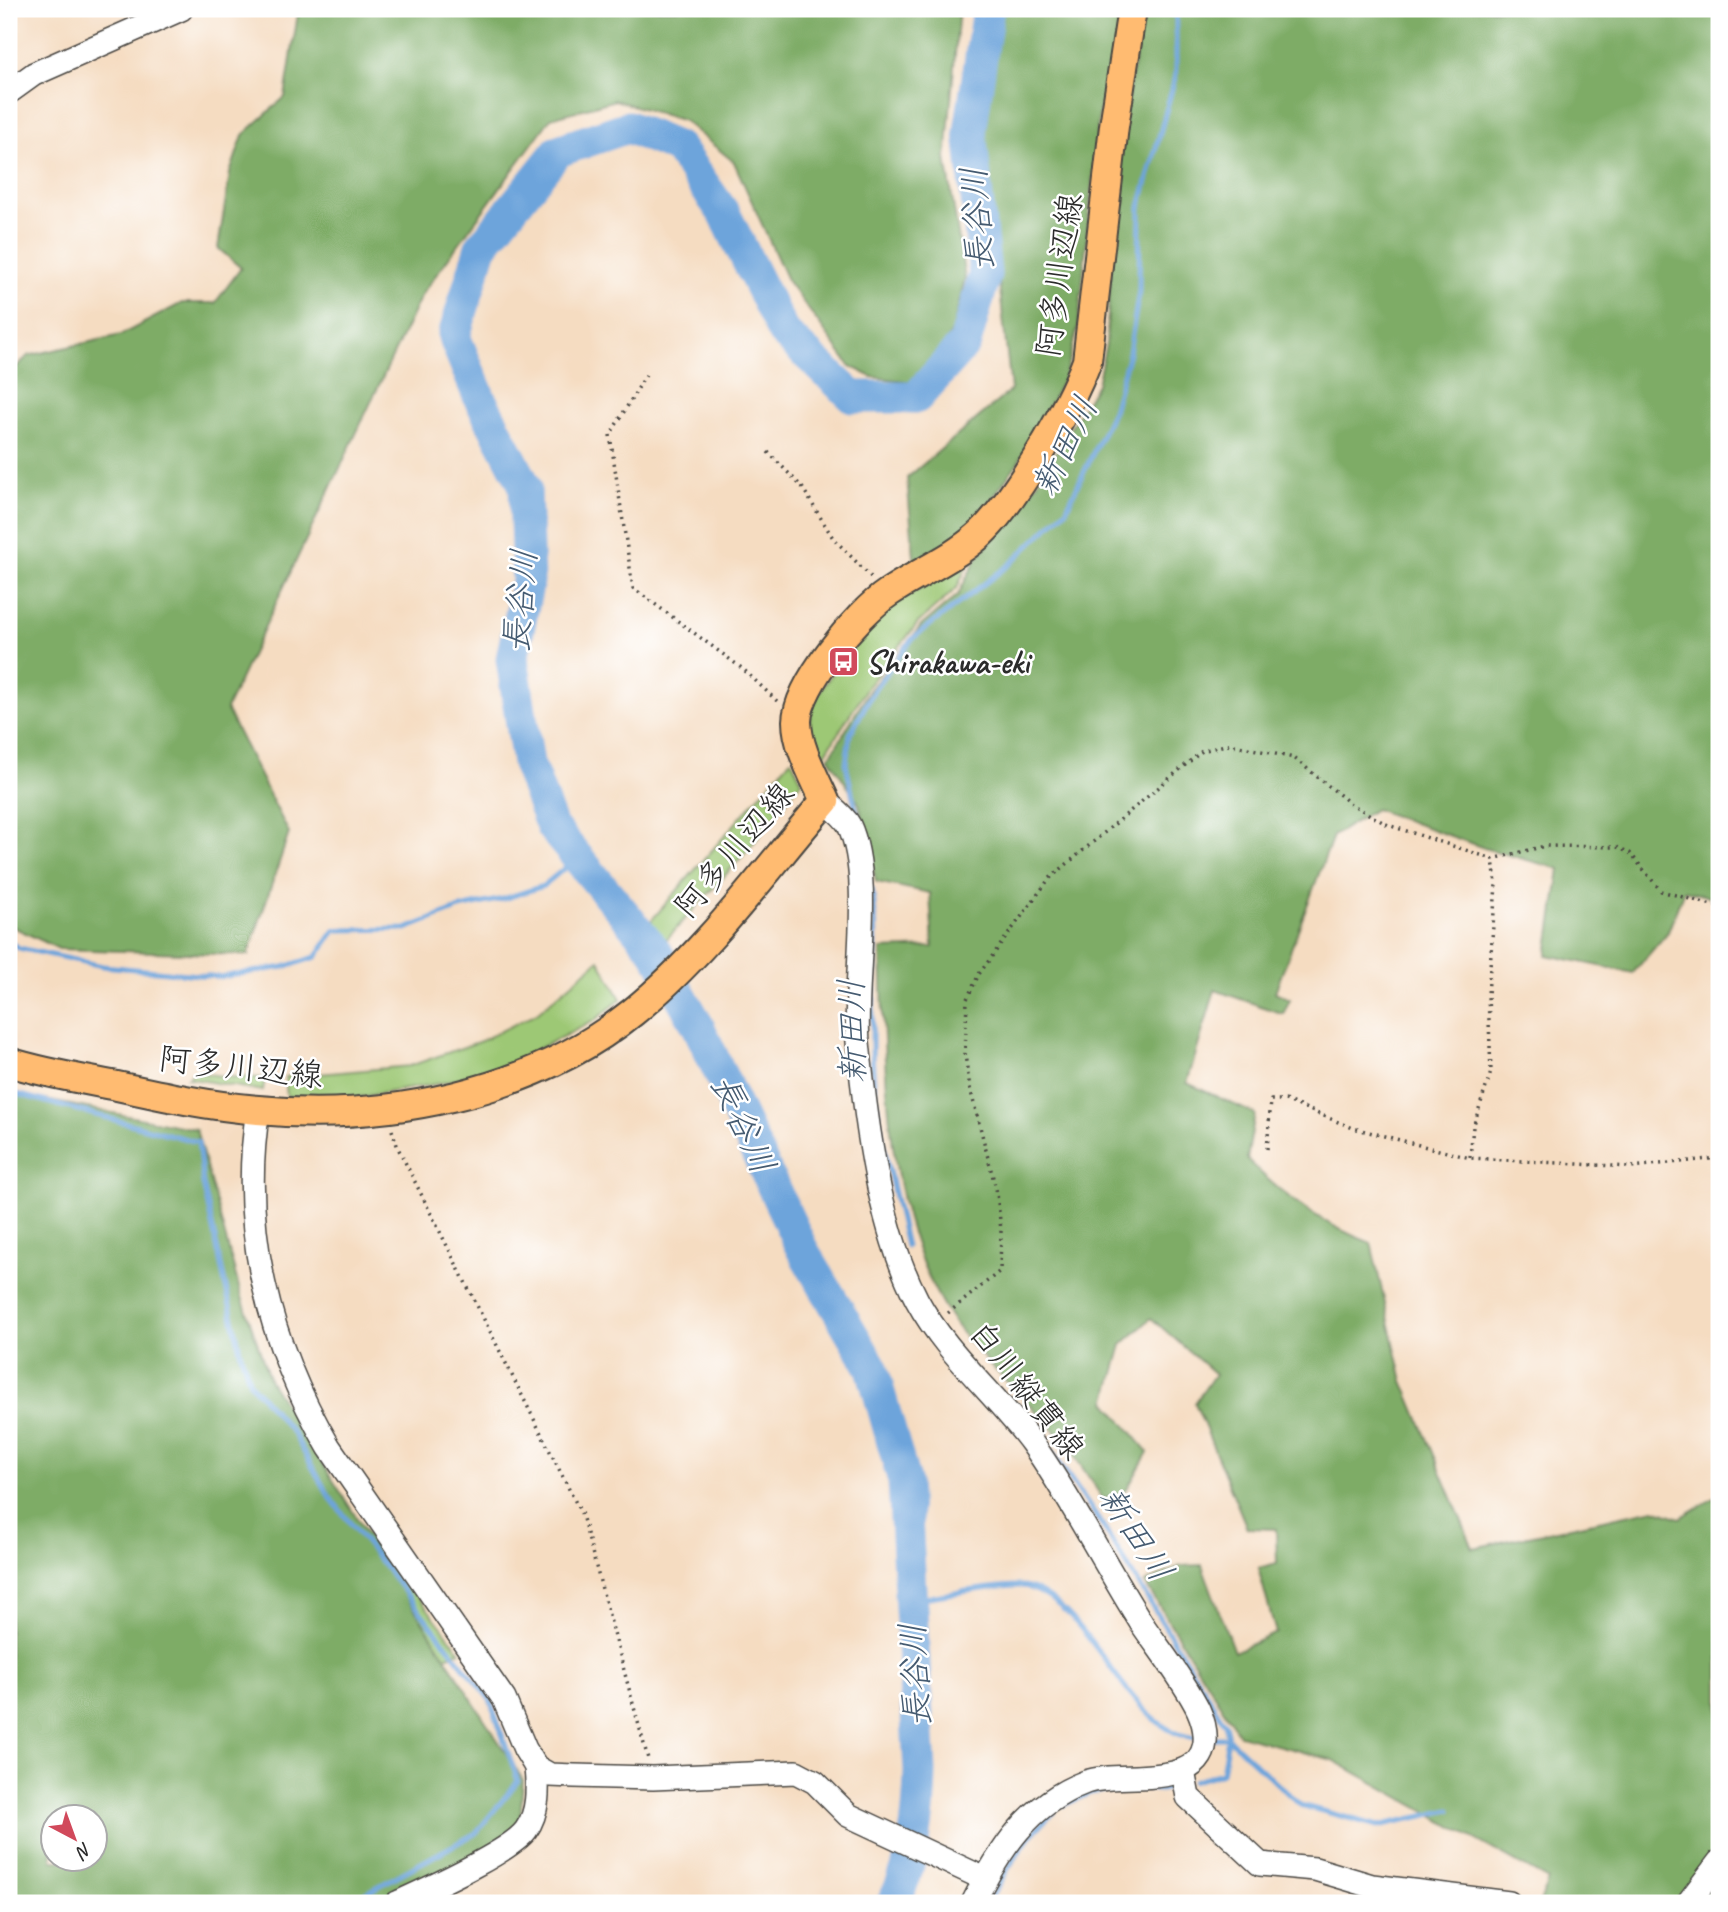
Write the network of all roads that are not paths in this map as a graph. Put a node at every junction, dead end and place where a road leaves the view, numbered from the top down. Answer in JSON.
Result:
{"nodes":[{"id":1,"x":181,"y":9,"type":"edge"},
{"id":2,"x":1132,"y":9,"type":"edge"},
{"id":3,"x":9,"y":92,"type":"edge"},
{"id":4,"x":825,"y":802,"type":"junction"},
{"id":5,"x":9,"y":1062,"type":"edge"},
{"id":6,"x":258,"y":1110,"type":"junction"},
{"id":7,"x":537,"y":1767,"type":"junction"},
{"id":8,"x":1185,"y":1783,"type":"junction"},
{"id":9,"x":1719,"y":1862,"type":"edge"},
{"id":10,"x":985,"y":1879,"type":"junction"},
{"id":11,"x":397,"y":1903,"type":"edge"},
{"id":12,"x":972,"y":1903,"type":"edge"},
{"id":13,"x":1508,"y":1903,"type":"edge"},
{"id":14,"x":1688,"y":1903,"type":"edge"}],
"edges":[{"from":1,"to":3,"type":"street"},
{"from":2,"to":4,"type":"main road","name":"阿多川辺線"},
{"from":4,"to":6,"type":"main road","name":"阿多川辺線"},
{"from":4,"to":8,"type":"street","name":"白川縦貫線"},
{"from":5,"to":6,"type":"main road","name":"阿多川辺線"},
{"from":6,"to":7,"type":"street"},
{"from":7,"to":10,"type":"street"},
{"from":7,"to":11,"type":"street"},
{"from":8,"to":10,"type":"street"},
{"from":8,"to":13,"type":"street"},
{"from":9,"to":14,"type":"street"},
{"from":10,"to":12,"type":"street"}]}
